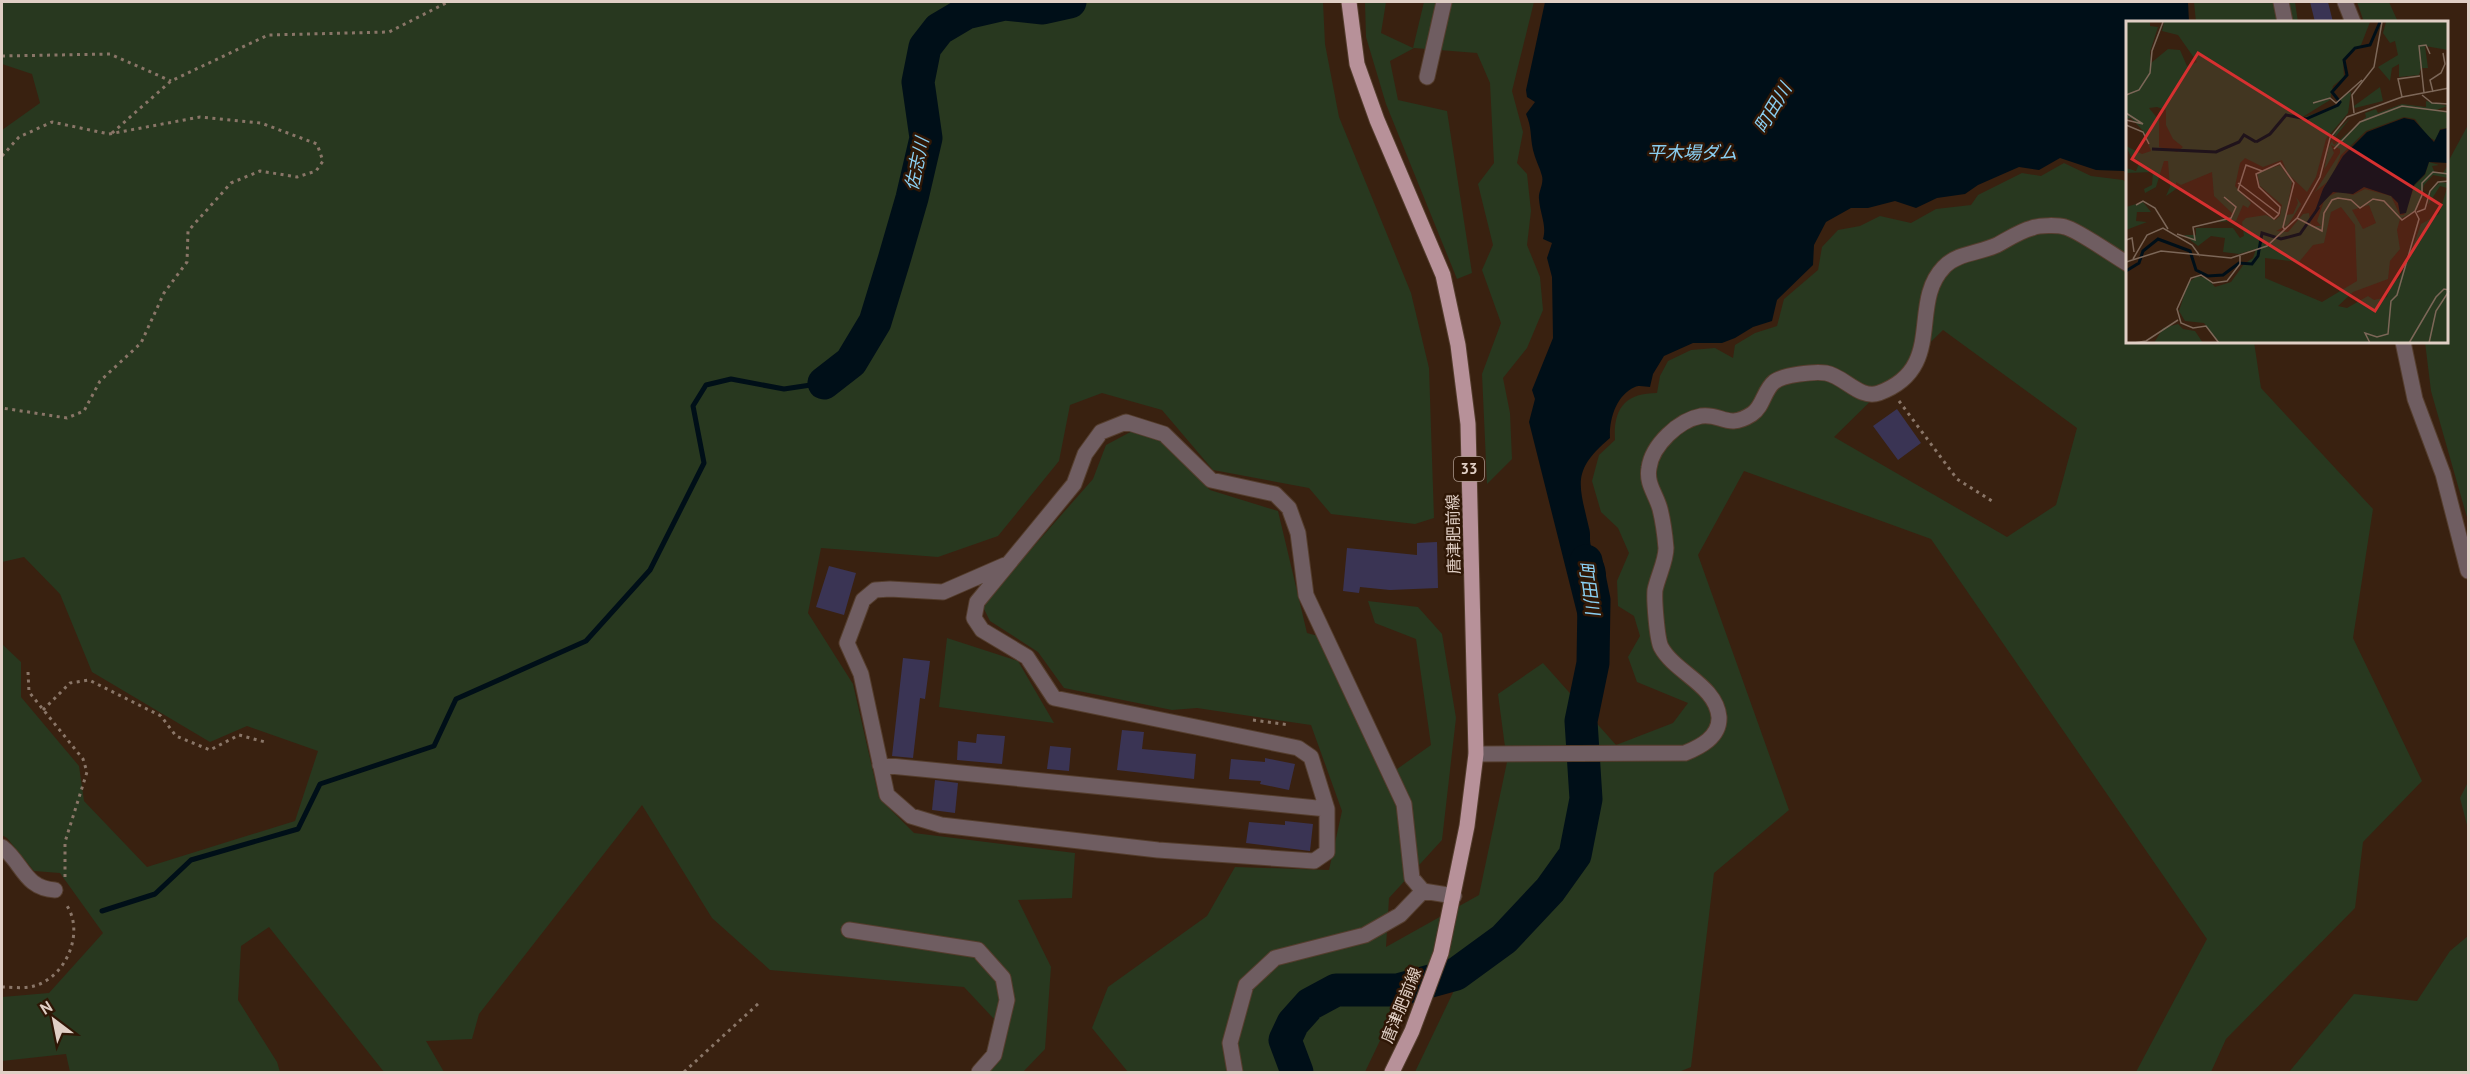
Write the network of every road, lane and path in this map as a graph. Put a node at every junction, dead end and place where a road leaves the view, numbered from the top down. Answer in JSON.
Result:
{"nodes":[{"id":1,"x":448,"y":2,"type":"edge"},
{"id":2,"x":1349,"y":2,"type":"edge"},
{"id":3,"x":1444,"y":2,"type":"edge"},
{"id":4,"x":2281,"y":2,"type":"edge"},
{"id":5,"x":2345,"y":2,"type":"edge"},
{"id":6,"x":2285,"y":21,"type":"edge"},
{"id":7,"x":2353,"y":21,"type":"edge"},
{"id":8,"x":2,"y":56,"type":"edge"},
{"id":9,"x":1427,"y":77,"type":"dead end"},
{"id":10,"x":171,"y":81,"type":"junction"},
{"id":11,"x":110,"y":135,"type":"junction"},
{"id":12,"x":2,"y":156,"type":"edge"},
{"id":13,"x":2126,"y":263,"type":"edge"},
{"id":14,"x":2403,"y":344,"type":"edge"},
{"id":15,"x":1889,"y":388,"type":"junction"},
{"id":16,"x":2,"y":408,"type":"edge"},
{"id":17,"x":1992,"y":501,"type":"dead end"},
{"id":18,"x":1005,"y":565,"type":"junction"},
{"id":19,"x":2469,"y":571,"type":"edge"},
{"id":20,"x":28,"y":672,"type":"dead end"},
{"id":21,"x":43,"y":710,"type":"junction"},
{"id":22,"x":265,"y":742,"type":"dead end"},
{"id":23,"x":1476,"y":754,"type":"junction"},
{"id":24,"x":880,"y":765,"type":"junction"},
{"id":25,"x":1327,"y":809,"type":"junction"},
{"id":26,"x":2,"y":847,"type":"edge"},
{"id":27,"x":55,"y":890,"type":"joint"},
{"id":28,"x":1423,"y":891,"type":"junction"},
{"id":29,"x":1454,"y":896,"type":"junction"},
{"id":30,"x":70,"y":909,"type":"dead end"},
{"id":31,"x":849,"y":930,"type":"dead end"},
{"id":32,"x":2,"y":987,"type":"edge"},
{"id":33,"x":759,"y":1003,"type":"dead end"},
{"id":34,"x":684,"y":1072,"type":"edge"},
{"id":35,"x":979,"y":1072,"type":"edge"},
{"id":36,"x":1235,"y":1072,"type":"edge"},
{"id":37,"x":1392,"y":1072,"type":"edge"}],
"edges":[{"from":1,"to":10,"type":"path"},
{"from":2,"to":23,"type":"main road","name":"唐津肥前線","number":"33"},
{"from":3,"to":9,"type":"street"},
{"from":4,"to":6,"type":"street"},
{"from":5,"to":7,"type":"street"},
{"from":8,"to":10,"type":"path"},
{"from":10,"to":11,"type":"path"},
{"from":11,"to":12,"type":"path"},
{"from":11,"to":16,"type":"path"},
{"from":13,"to":15,"type":"street"},
{"from":14,"to":19,"type":"street"},
{"from":15,"to":17,"type":"path"},
{"from":15,"to":23,"type":"street"},
{"from":18,"to":24,"type":"street"},
{"from":18,"to":25,"type":"street"},
{"from":18,"to":28,"type":"street"},
{"from":20,"to":21,"type":"path"},
{"from":21,"to":22,"type":"path"},
{"from":21,"to":27,"type":"path"},
{"from":23,"to":29,"type":"main road","name":"唐津肥前線","number":"33"},
{"from":24,"to":25,"type":"street"},
{"from":24,"to":25,"type":"street"},
{"from":26,"to":27,"type":"street"},
{"from":28,"to":29,"type":"street"},
{"from":28,"to":36,"type":"street"},
{"from":29,"to":37,"type":"main road","name":"唐津肥前線","number":"33"},
{"from":30,"to":32,"type":"path"},
{"from":31,"to":35,"type":"street"},
{"from":33,"to":34,"type":"path"}]}
